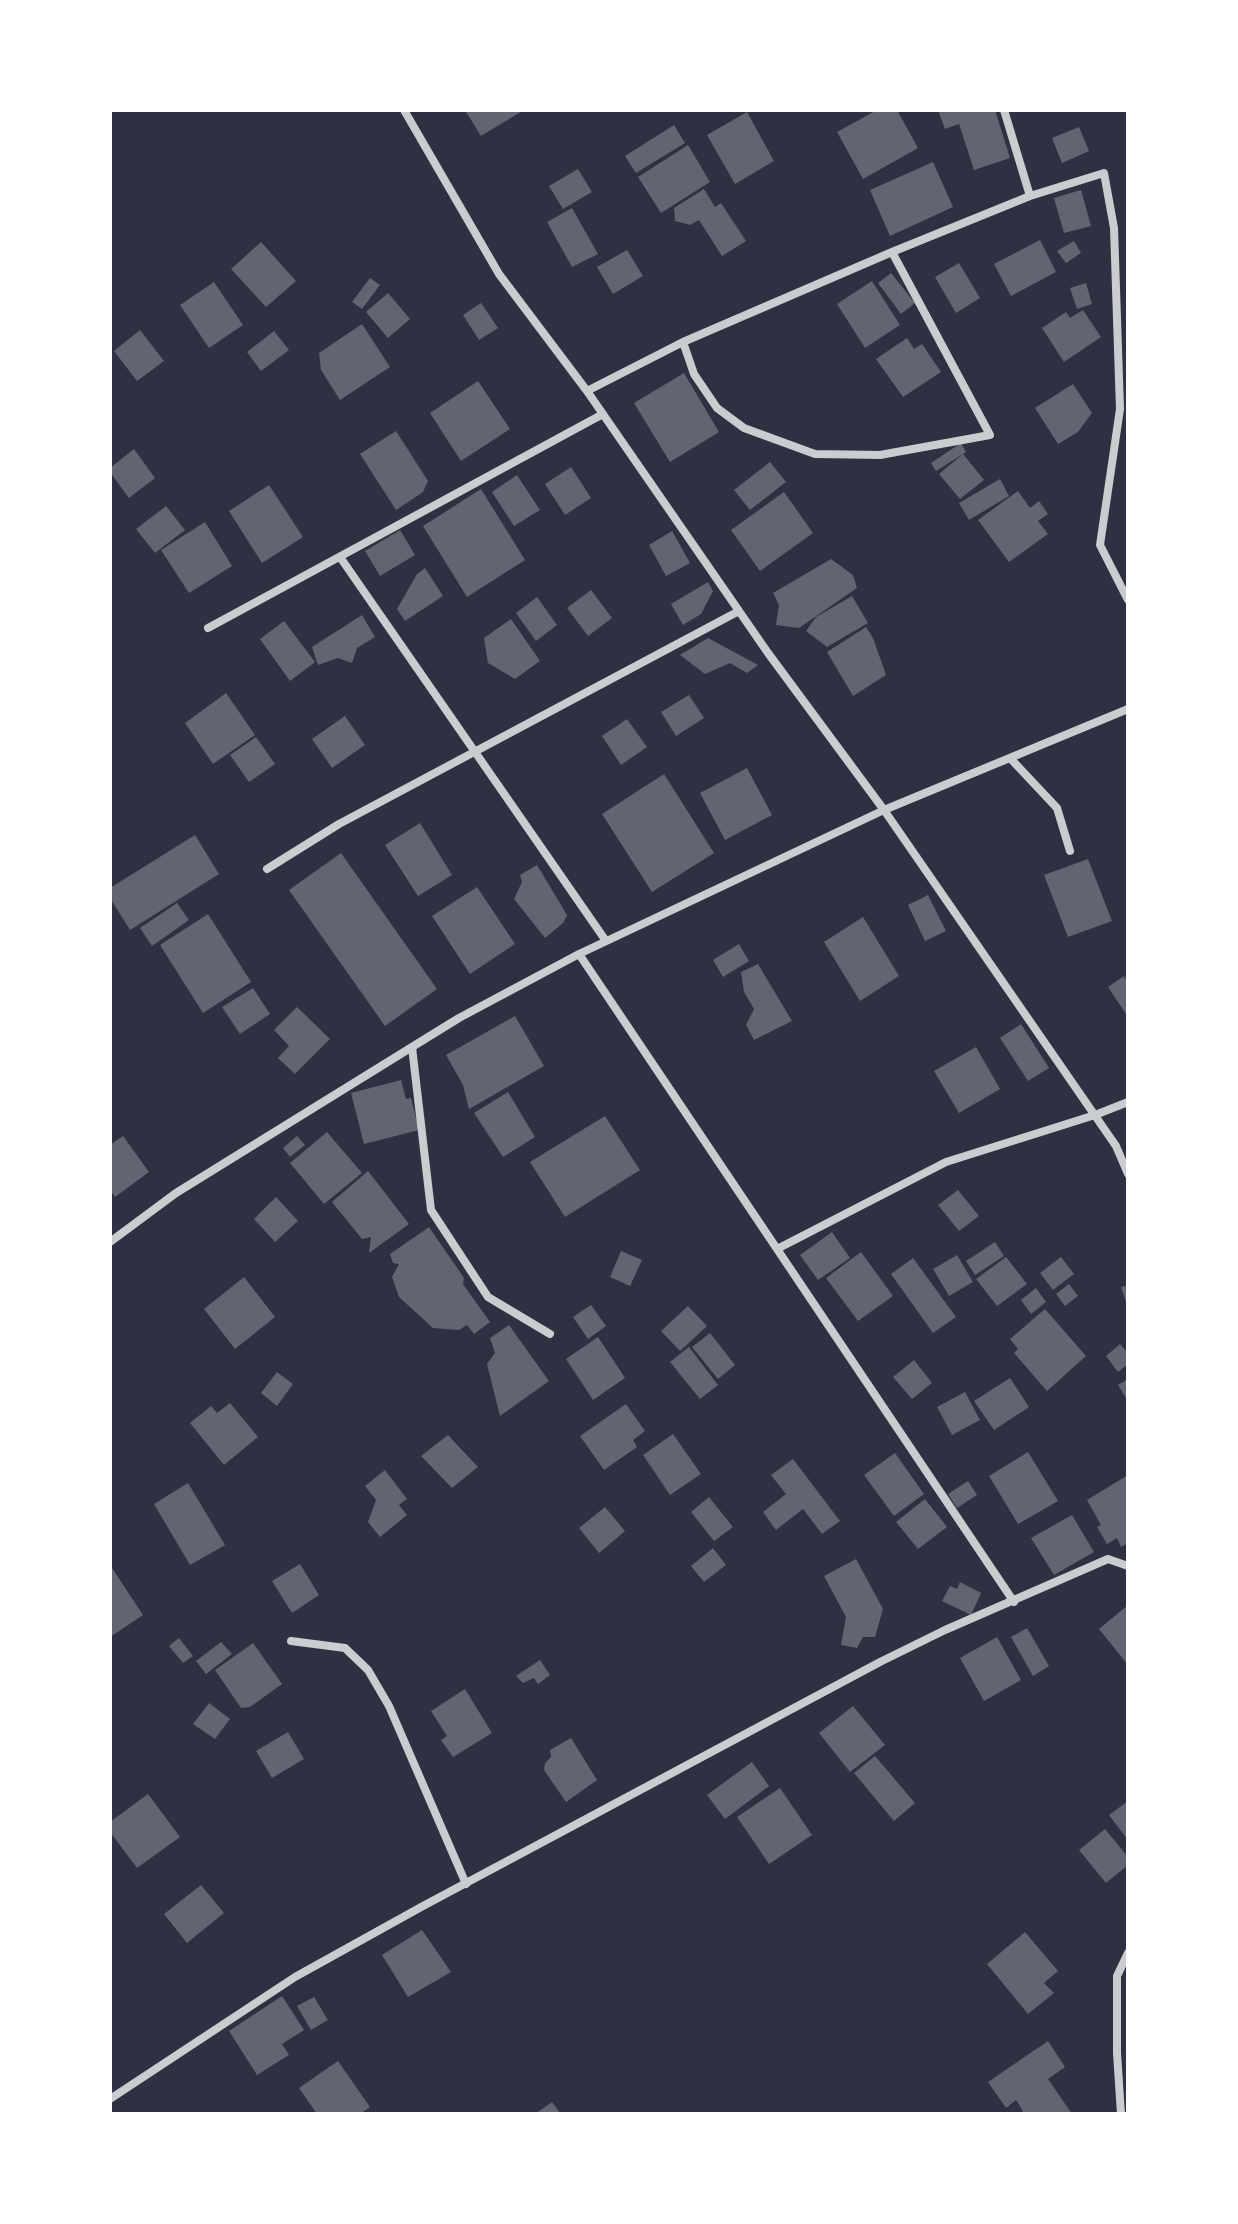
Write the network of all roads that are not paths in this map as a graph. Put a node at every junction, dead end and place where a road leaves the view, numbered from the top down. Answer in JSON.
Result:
{"nodes":[{"id":1,"x":404,"y":110,"type":"edge"},
{"id":2,"x":1004,"y":110,"type":"edge"},
{"id":3,"x":1030,"y":196,"type":"junction"},
{"id":4,"x":892,"y":252,"type":"junction"},
{"id":5,"x":683,"y":342,"type":"junction"},
{"id":6,"x":587,"y":391,"type":"junction"},
{"id":7,"x":603,"y":414,"type":"junction"},
{"id":8,"x":340,"y":557,"type":"junction"},
{"id":9,"x":1128,"y":600,"type":"edge"},
{"id":10,"x":739,"y":611,"type":"junction"},
{"id":11,"x":208,"y":628,"type":"dead end"},
{"id":12,"x":1128,"y":709,"type":"edge"},
{"id":13,"x":476,"y":751,"type":"junction"},
{"id":14,"x":1010,"y":758,"type":"junction"},
{"id":15,"x":884,"y":810,"type":"junction"},
{"id":16,"x":1070,"y":851,"type":"dead end"},
{"id":17,"x":267,"y":869,"type":"dead end"},
{"id":18,"x":606,"y":941,"type":"junction"},
{"id":19,"x":579,"y":954,"type":"junction"},
{"id":20,"x":412,"y":1047,"type":"junction"},
{"id":21,"x":1128,"y":1102,"type":"edge"},
{"id":22,"x":1095,"y":1115,"type":"junction"},
{"id":23,"x":1128,"y":1174,"type":"edge"},
{"id":24,"x":110,"y":1242,"type":"edge"},
{"id":25,"x":777,"y":1249,"type":"junction"},
{"id":26,"x":550,"y":1334,"type":"dead end"},
{"id":27,"x":1128,"y":1566,"type":"edge"},
{"id":28,"x":1014,"y":1602,"type":"junction"},
{"id":29,"x":291,"y":1641,"type":"dead end"},
{"id":30,"x":466,"y":1884,"type":"junction"},
{"id":31,"x":1128,"y":1953,"type":"edge"},
{"id":32,"x":1128,"y":2024,"type":"edge"},
{"id":33,"x":1117,"y":2026,"type":"junction"},
{"id":34,"x":110,"y":2099,"type":"edge"},
{"id":35,"x":1121,"y":2114,"type":"edge"}],
"edges":[{"from":1,"to":6,"type":"street"},
{"from":2,"to":3,"type":"street"},
{"from":3,"to":4,"type":"street"},
{"from":3,"to":9,"type":"street"},
{"from":4,"to":5,"type":"street"},
{"from":4,"to":5,"type":"street"},
{"from":5,"to":6,"type":"street"},
{"from":6,"to":7,"type":"street"},
{"from":7,"to":8,"type":"street"},
{"from":7,"to":10,"type":"street"},
{"from":8,"to":11,"type":"street"},
{"from":8,"to":13,"type":"street"},
{"from":10,"to":13,"type":"street"},
{"from":10,"to":15,"type":"street"},
{"from":12,"to":14,"type":"street"},
{"from":13,"to":17,"type":"street"},
{"from":13,"to":18,"type":"street"},
{"from":14,"to":15,"type":"street"},
{"from":14,"to":16,"type":"street"},
{"from":15,"to":18,"type":"street"},
{"from":15,"to":22,"type":"street"},
{"from":18,"to":19,"type":"street"},
{"from":19,"to":20,"type":"street"},
{"from":19,"to":25,"type":"street"},
{"from":20,"to":24,"type":"street"},
{"from":20,"to":26,"type":"street"},
{"from":21,"to":22,"type":"street"},
{"from":22,"to":23,"type":"street"},
{"from":22,"to":25,"type":"street"},
{"from":25,"to":28,"type":"street"},
{"from":27,"to":28,"type":"street"},
{"from":28,"to":30,"type":"street"},
{"from":29,"to":30,"type":"street"},
{"from":30,"to":34,"type":"street"},
{"from":31,"to":33,"type":"street"},
{"from":32,"to":33,"type":"street"},
{"from":33,"to":35,"type":"street"}]}
